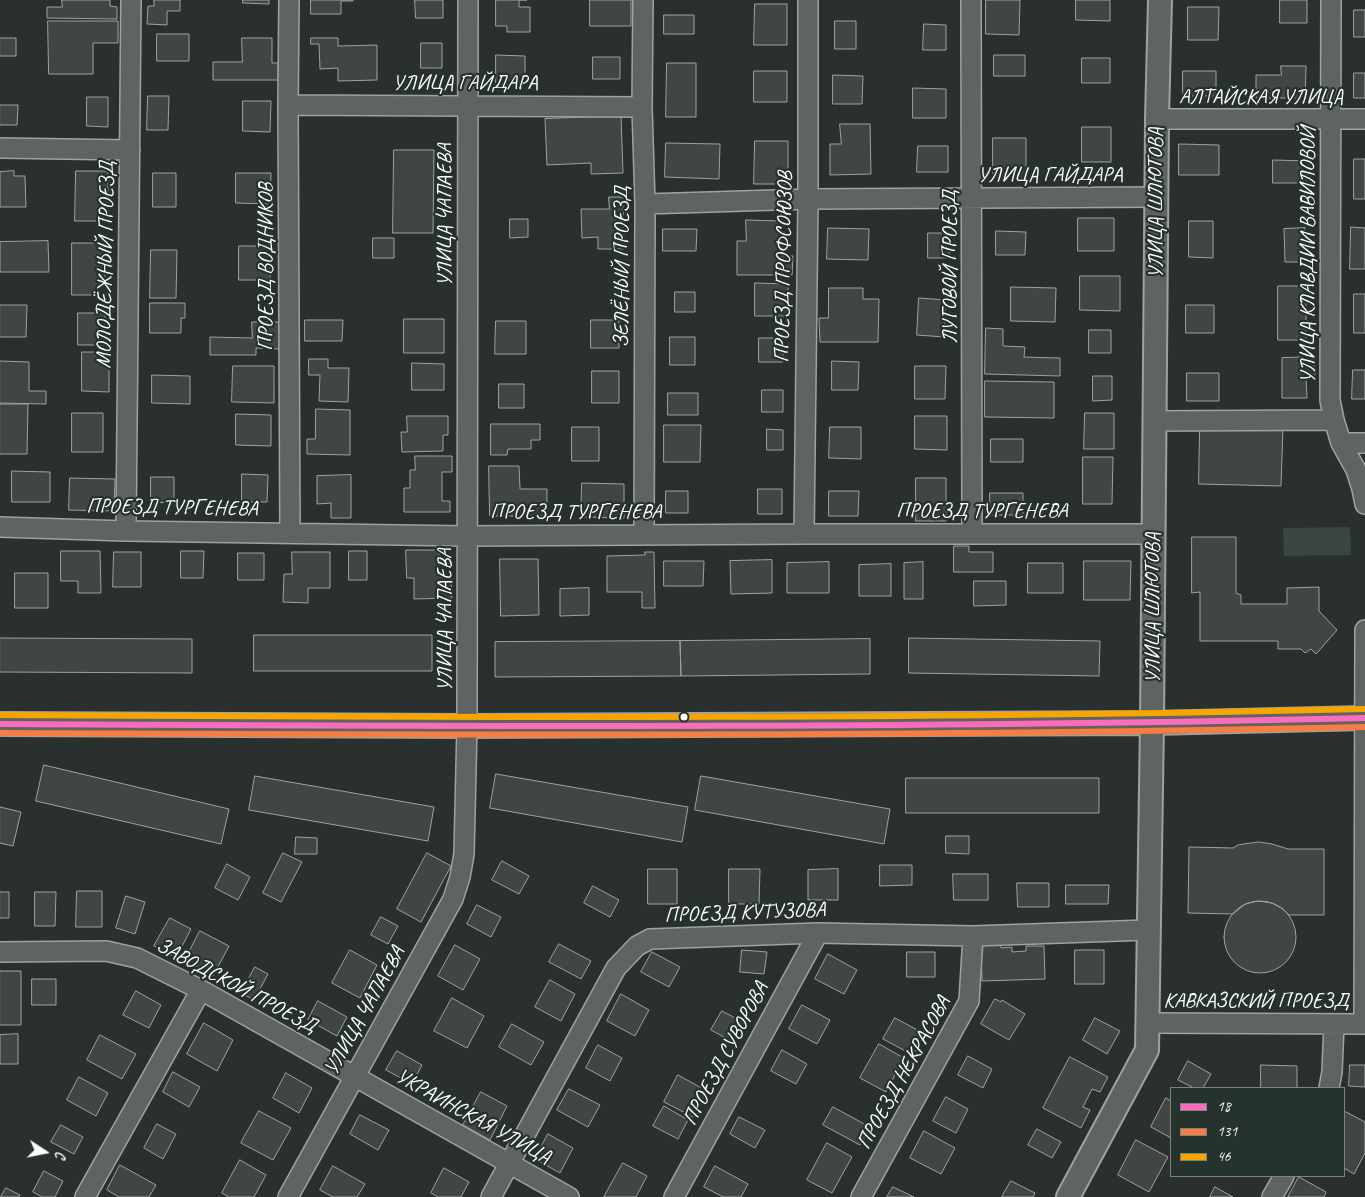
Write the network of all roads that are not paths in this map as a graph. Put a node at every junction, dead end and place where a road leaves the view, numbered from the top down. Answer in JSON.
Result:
{"nodes":[{"id":1,"x":131,"y":0,"type":"edge"},
{"id":2,"x":289,"y":0,"type":"edge"},
{"id":3,"x":468,"y":0,"type":"edge"},
{"id":4,"x":644,"y":0,"type":"edge"},
{"id":5,"x":808,"y":0,"type":"edge"},
{"id":6,"x":971,"y":0,"type":"edge"},
{"id":7,"x":1160,"y":0,"type":"edge"},
{"id":8,"x":1331,"y":0,"type":"edge"},
{"id":9,"x":288,"y":104,"type":"junction"},
{"id":10,"x":467,"y":106,"type":"junction"},
{"id":11,"x":642,"y":107,"type":"junction"},
{"id":12,"x":1157,"y":119,"type":"junction"},
{"id":13,"x":1330,"y":119,"type":"junction"},
{"id":14,"x":1365,"y":119,"type":"edge"},
{"id":15,"x":0,"y":148,"type":"edge"},
{"id":16,"x":130,"y":150,"type":"junction"},
{"id":17,"x":1156,"y":197,"type":"junction"},
{"id":18,"x":972,"y":198,"type":"junction"},
{"id":19,"x":808,"y":199,"type":"junction"},
{"id":20,"x":645,"y":204,"type":"junction"},
{"id":21,"x":1334,"y":420,"type":"junction"},
{"id":22,"x":1154,"y":421,"type":"junction"},
{"id":23,"x":1341,"y":443,"type":"junction"},
{"id":24,"x":1365,"y":443,"type":"edge"},
{"id":25,"x":1365,"y":504,"type":"edge"},
{"id":26,"x":0,"y":527,"type":"edge"},
{"id":27,"x":126,"y":531,"type":"junction"},
{"id":28,"x":290,"y":533,"type":"junction"},
{"id":29,"x":644,"y":534,"type":"junction"},
{"id":30,"x":804,"y":534,"type":"junction"},
{"id":31,"x":972,"y":534,"type":"junction"},
{"id":32,"x":1153,"y":534,"type":"junction"},
{"id":33,"x":467,"y":536,"type":"junction"},
{"id":34,"x":1365,"y":630,"type":"edge"},
{"id":35,"x":1364,"y":718,"type":"edge"},
{"id":36,"x":1152,"y":723,"type":"junction"},
{"id":37,"x":0,"y":724,"type":"edge"},
{"id":38,"x":467,"y":726,"type":"junction"},
{"id":39,"x":1148,"y":930,"type":"junction"},
{"id":40,"x":818,"y":933,"type":"junction"},
{"id":41,"x":974,"y":936,"type":"junction"},
{"id":42,"x":0,"y":952,"type":"edge"},
{"id":43,"x":201,"y":990,"type":"junction"},
{"id":44,"x":1147,"y":1023,"type":"junction"},
{"id":45,"x":1334,"y":1024,"type":"junction"},
{"id":46,"x":1364,"y":1024,"type":"edge"},
{"id":47,"x":354,"y":1077,"type":"junction"},
{"id":48,"x":1329,"y":1087,"type":"edge"},
{"id":49,"x":509,"y":1164,"type":"junction"},
{"id":50,"x":1283,"y":1177,"type":"edge"},
{"id":51,"x":85,"y":1197,"type":"edge"},
{"id":52,"x":288,"y":1197,"type":"edge"},
{"id":53,"x":491,"y":1197,"type":"edge"},
{"id":54,"x":570,"y":1197,"type":"edge"},
{"id":55,"x":674,"y":1197,"type":"edge"},
{"id":56,"x":861,"y":1197,"type":"edge"},
{"id":57,"x":1068,"y":1197,"type":"edge"},
{"id":58,"x":1272,"y":1197,"type":"edge"}],
"edges":[{"from":1,"to":16,"type":"street","name":"МОЛОДЁЖНЫЙ ПРОЕЗД"},
{"from":2,"to":9,"type":"street","name":"ПРОЕЗД ВОДНИКОВ"},
{"from":3,"to":10,"type":"street","name":"УЛИЦА ЧАПАЕВА"},
{"from":4,"to":11,"type":"street","name":"ЗЕЛЁНЫЙ ПРОЕЗД"},
{"from":5,"to":19,"type":"street","name":"ПРОЕЗД ПРОФСОЮЗОВ"},
{"from":6,"to":18,"type":"street","name":"ЛУГОВОЙ ПРОЕЗД"},
{"from":7,"to":12,"type":"main road","name":"УЛИЦА ШЛЮТОВА"},
{"from":8,"to":13,"type":"street","name":"УЛИЦА КЛАВДИИ ВАВИЛОВОЙ"},
{"from":9,"to":10,"type":"street","name":"УЛИЦА ГАЙДАРА"},
{"from":9,"to":28,"type":"street","name":"ПРОЕЗД ВОДНИКОВ"},
{"from":10,"to":11,"type":"street","name":"УЛИЦА ГАЙДАРА"},
{"from":10,"to":33,"type":"street","name":"УЛИЦА ЧАПАЕВА"},
{"from":11,"to":20,"type":"street","name":"ЗЕЛЁНЫЙ ПРОЕЗД"},
{"from":12,"to":13,"type":"street","name":"АЛТАЙСКАЯ УЛИЦА"},
{"from":12,"to":17,"type":"main road","name":"УЛИЦА ШЛЮТОВА"},
{"from":13,"to":14,"type":"street","name":"АЛТАЙСКАЯ УЛИЦА"},
{"from":13,"to":21,"type":"street","name":"УЛИЦА КЛАВДИИ ВАВИЛОВОЙ"},
{"from":15,"to":16,"type":"street"},
{"from":16,"to":27,"type":"street","name":"МОЛОДЁЖНЫЙ ПРОЕЗД"},
{"from":17,"to":18,"type":"street","name":"УЛИЦА ГАЙДАРА"},
{"from":17,"to":22,"type":"main road","name":"УЛИЦА ШЛЮТОВА"},
{"from":18,"to":19,"type":"street","name":"УЛИЦА ГАЙДАРА"},
{"from":18,"to":31,"type":"street","name":"ЛУГОВОЙ ПРОЕЗД"},
{"from":19,"to":20,"type":"street","name":"УЛИЦА ГАЙДАРА"},
{"from":19,"to":30,"type":"street","name":"ПРОЕЗД ПРОФСОЮЗОВ"},
{"from":20,"to":29,"type":"street","name":"ЗЕЛЁНЫЙ ПРОЕЗД"},
{"from":21,"to":22,"type":"street"},
{"from":21,"to":23,"type":"street","name":"УЛИЦА КЛАВДИИ ВАВИЛОВОЙ"},
{"from":22,"to":32,"type":"main road","name":"УЛИЦА ШЛЮТОВА"},
{"from":23,"to":24,"type":"street"},
{"from":23,"to":25,"type":"street","name":"УЛИЦА КЛАВДИИ ВАВИЛОВОЙ"},
{"from":26,"to":27,"type":"street","name":"ПРОЕЗД ТУРГЕНЕВА"},
{"from":27,"to":28,"type":"street","name":"ПРОЕЗД ТУРГЕНЕВА"},
{"from":28,"to":33,"type":"street","name":"ПРОЕЗД ТУРГЕНЕВА"},
{"from":29,"to":30,"type":"street","name":"ПРОЕЗД ТУРГЕНЕВА"},
{"from":29,"to":33,"type":"street","name":"ПРОЕЗД ТУРГЕНЕВА"},
{"from":30,"to":31,"type":"street","name":"ПРОЕЗД ТУРГЕНЕВА"},
{"from":31,"to":32,"type":"street","name":"ПРОЕЗД ТУРГЕНЕВА"},
{"from":32,"to":36,"type":"main road","name":"УЛИЦА ШЛЮТОВА"},
{"from":33,"to":38,"type":"street","name":"УЛИЦА ЧАПАЕВА"},
{"from":34,"to":35,"type":"street"},
{"from":35,"to":36,"type":"main road"},
{"from":35,"to":46,"type":"street"},
{"from":36,"to":38,"type":"main road"},
{"from":36,"to":39,"type":"main road","name":"УЛИЦА ШЛЮТОВА"},
{"from":37,"to":38,"type":"main road"},
{"from":38,"to":47,"type":"street","name":"УЛИЦА ЧАПАЕВА"},
{"from":39,"to":41,"type":"street","name":"ПРОЕЗД КУТУЗОВА"},
{"from":39,"to":44,"type":"main road","name":"УЛИЦА ШЛЮТОВА"},
{"from":40,"to":41,"type":"street","name":"ПРОЕЗД КУТУЗОВА"},
{"from":40,"to":49,"type":"street","name":"ПРОЕЗД КУТУЗОВА"},
{"from":40,"to":55,"type":"street","name":"ПРОЕЗД СУВОРОВА"},
{"from":41,"to":56,"type":"street","name":"ПРОЕЗД НЕКРАСОВА"},
{"from":42,"to":43,"type":"street","name":"ЗАВОДСКОЙ ПРОЕЗД"},
{"from":43,"to":47,"type":"street","name":"ЗАВОДСКОЙ ПРОЕЗД"},
{"from":43,"to":51,"type":"street"},
{"from":44,"to":45,"type":"street","name":"КАВКАЗСКИЙ ПРОЕЗД"},
{"from":44,"to":57,"type":"main road","name":"УЛИЦА ШЛЮТОВА"},
{"from":45,"to":46,"type":"street","name":"КАВКАЗСКИЙ ПРОЕЗД"},
{"from":45,"to":48,"type":"street"},
{"from":47,"to":49,"type":"street","name":"УКРАИНСКАЯ УЛИЦА"},
{"from":47,"to":52,"type":"street","name":"УЛИЦА ЧАПАЕВА"},
{"from":49,"to":53,"type":"street","name":"ПРОЕЗД КУТУЗОВА"},
{"from":49,"to":54,"type":"street","name":"УКРАИНСКАЯ УЛИЦА"},
{"from":50,"to":58,"type":"street"}]}
